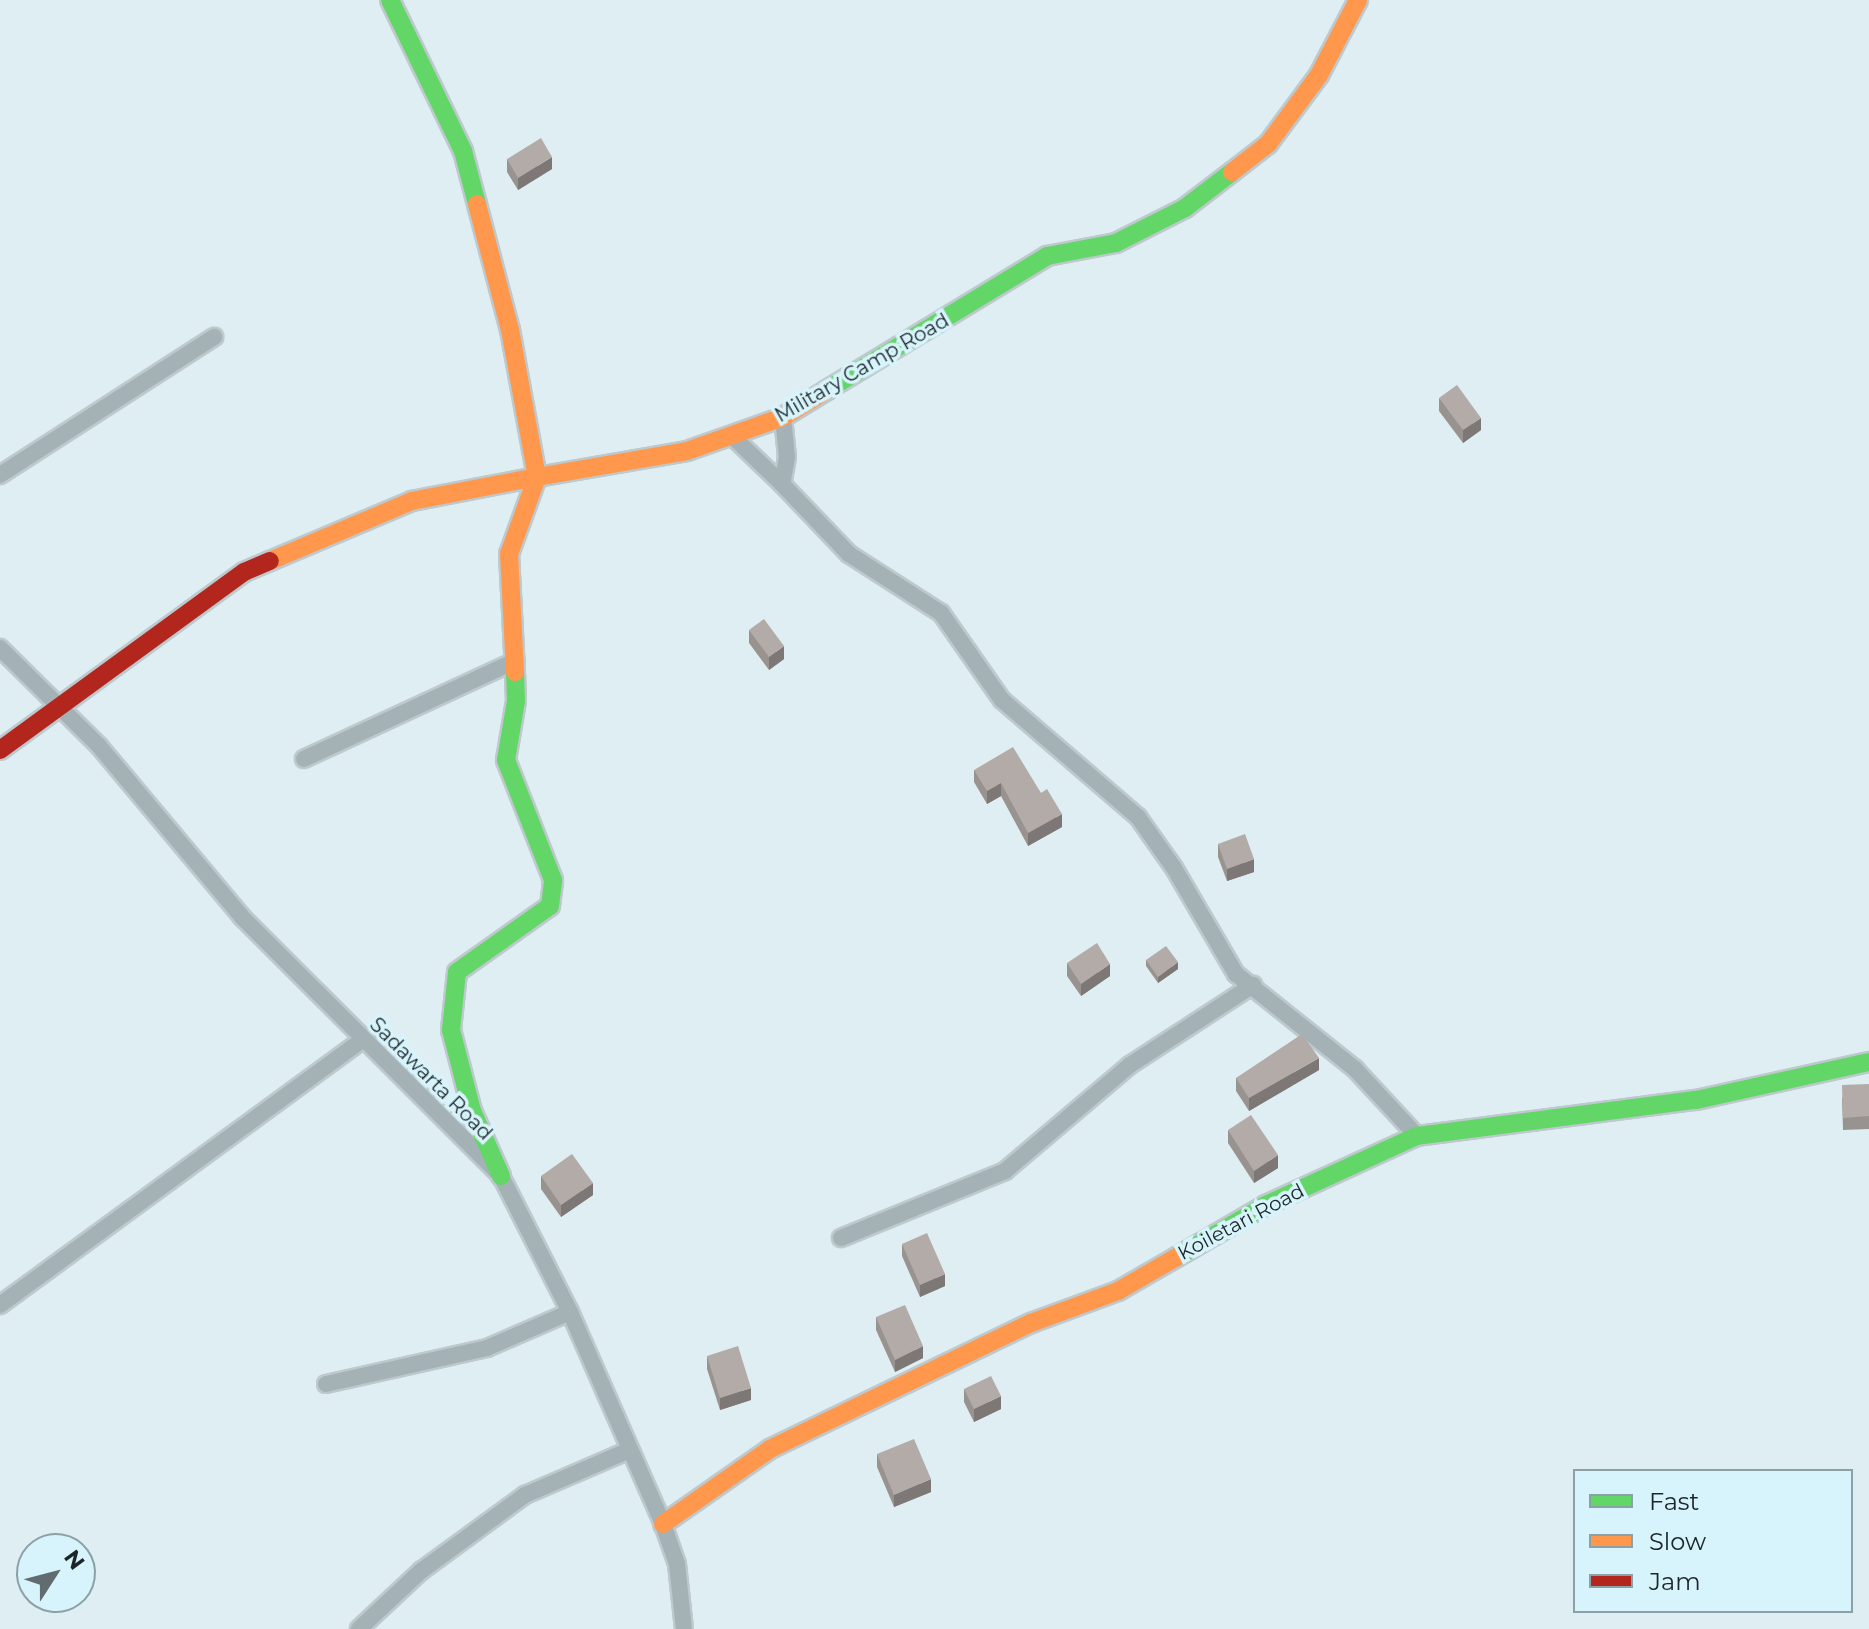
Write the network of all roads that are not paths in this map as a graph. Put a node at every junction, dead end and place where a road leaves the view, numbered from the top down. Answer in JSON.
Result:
{"nodes":[{"id":1,"x":390,"y":0,"type":"edge"},
{"id":2,"x":1358,"y":0,"type":"edge"},
{"id":3,"x":214,"y":337,"type":"dead end"},
{"id":4,"x":783,"y":417,"type":"junction"},
{"id":5,"x":732,"y":436,"type":"junction"},
{"id":6,"x":0,"y":475,"type":"edge"},
{"id":7,"x":537,"y":477,"type":"junction"},
{"id":8,"x":782,"y":484,"type":"junction"},
{"id":9,"x":0,"y":648,"type":"edge"},
{"id":10,"x":515,"y":661,"type":"junction"},
{"id":11,"x":62,"y":708,"type":"junction"},
{"id":12,"x":0,"y":750,"type":"edge"},
{"id":13,"x":304,"y":759,"type":"dead end"},
{"id":14,"x":1253,"y":985,"type":"junction"},
{"id":15,"x":362,"y":1040,"type":"junction"},
{"id":16,"x":1869,"y":1062,"type":"edge"},
{"id":17,"x":1417,"y":1136,"type":"junction"},
{"id":18,"x":501,"y":1176,"type":"junction"},
{"id":19,"x":841,"y":1238,"type":"dead end"},
{"id":20,"x":0,"y":1305,"type":"edge"},
{"id":21,"x":570,"y":1312,"type":"junction"},
{"id":22,"x":326,"y":1384,"type":"dead end"},
{"id":23,"x":627,"y":1451,"type":"junction"},
{"id":24,"x":663,"y":1524,"type":"junction"},
{"id":25,"x":359,"y":1629,"type":"edge"},
{"id":26,"x":684,"y":1629,"type":"edge"}],
"edges":[{"from":1,"to":7,"type":"street"},
{"from":2,"to":4,"type":"street","name":"Military Camp Road"},
{"from":3,"to":6,"type":"street"},
{"from":4,"to":5,"type":"street","name":"Military Camp Road"},
{"from":4,"to":8,"type":"street"},
{"from":5,"to":7,"type":"street","name":"Military Camp Road"},
{"from":5,"to":8,"type":"street"},
{"from":7,"to":10,"type":"street"},
{"from":7,"to":11,"type":"street","name":"Military Camp Road"},
{"from":8,"to":14,"type":"street"},
{"from":9,"to":11,"type":"street","name":"Sadawarta Road"},
{"from":10,"to":13,"type":"street"},
{"from":10,"to":18,"type":"street"},
{"from":11,"to":12,"type":"street","name":"Military Camp Road"},
{"from":11,"to":15,"type":"street","name":"Sadawarta Road"},
{"from":14,"to":17,"type":"street"},
{"from":14,"to":19,"type":"street"},
{"from":15,"to":18,"type":"street","name":"Sadawarta Road"},
{"from":15,"to":20,"type":"street"},
{"from":16,"to":17,"type":"street","name":"Koiletari Road"},
{"from":17,"to":24,"type":"street","name":"Koiletari Road"},
{"from":18,"to":21,"type":"street","name":"Sadawarta Road"},
{"from":21,"to":22,"type":"street"},
{"from":21,"to":23,"type":"street","name":"Sadawarta Road"},
{"from":23,"to":24,"type":"street","name":"Sadawarta Road"},
{"from":23,"to":25,"type":"street"},
{"from":24,"to":26,"type":"street","name":"Sadawarta Road"}]}
